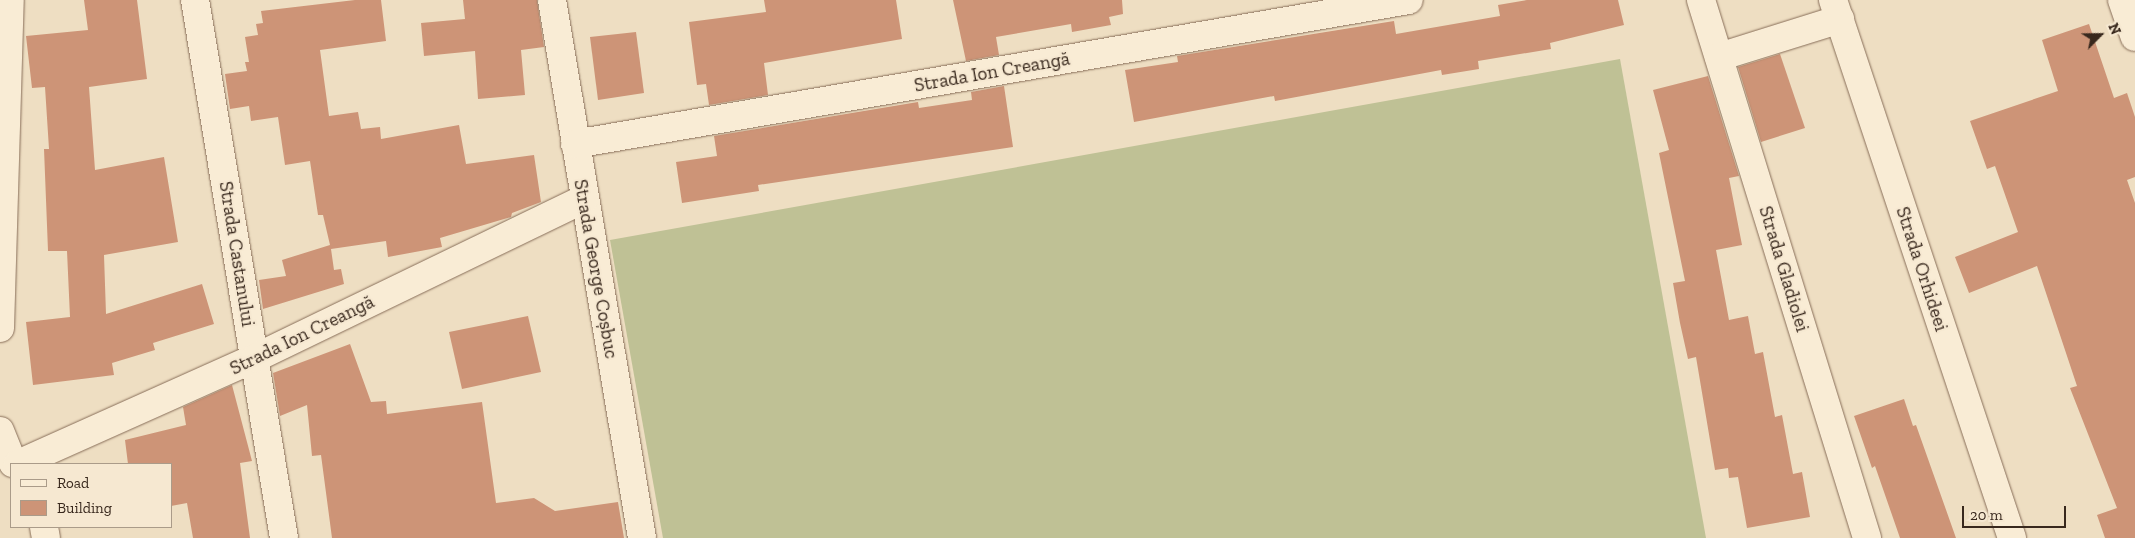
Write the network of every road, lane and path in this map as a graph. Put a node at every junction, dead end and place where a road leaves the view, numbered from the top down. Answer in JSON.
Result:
{"nodes":[{"id":1,"x":10,"y":0,"type":"edge"},
{"id":2,"x":195,"y":0,"type":"edge"},
{"id":3,"x":552,"y":0,"type":"edge"},
{"id":4,"x":1409,"y":0,"type":"edge"},
{"id":5,"x":1701,"y":0,"type":"edge"},
{"id":6,"x":2122,"y":0,"type":"edge"},
{"id":7,"x":1836,"y":9,"type":"edge"},
{"id":8,"x":2135,"y":37,"type":"edge"},
{"id":9,"x":1719,"y":57,"type":"junction"},
{"id":10,"x":575,"y":144,"type":"junction"},
{"id":11,"x":584,"y":199,"type":"junction"},
{"id":12,"x":0,"y":328,"type":"edge"},
{"id":13,"x":255,"y":358,"type":"junction"},
{"id":14,"x":0,"y":431,"type":"edge"},
{"id":15,"x":13,"y":463,"type":"edge"},
{"id":16,"x":20,"y":463,"type":"edge"},
{"id":17,"x":10,"y":469,"type":"edge"},
{"id":18,"x":0,"y":477,"type":"edge"},
{"id":19,"x":284,"y":538,"type":"edge"},
{"id":20,"x":642,"y":538,"type":"edge"},
{"id":21,"x":1867,"y":538,"type":"edge"},
{"id":22,"x":2012,"y":538,"type":"edge"}],
"edges":[{"from":1,"to":12,"type":"street"},
{"from":2,"to":13,"type":"street","name":"Strada Castanului"},
{"from":3,"to":10,"type":"street","name":"Strada George Coșbuc"},
{"from":4,"to":10,"type":"street","name":"Strada Ion Creangă"},
{"from":5,"to":9,"type":"street","name":"Strada Gladiolei"},
{"from":6,"to":8,"type":"street"},
{"from":7,"to":9,"type":"street"},
{"from":7,"to":22,"type":"street","name":"Strada Orhideei"},
{"from":9,"to":21,"type":"street","name":"Strada Gladiolei"},
{"from":10,"to":11,"type":"street","name":"Strada George Coșbuc"},
{"from":11,"to":13,"type":"street","name":"Strada Ion Creangă"},
{"from":11,"to":20,"type":"street","name":"Strada George Coșbuc"},
{"from":13,"to":16,"type":"street","name":"Strada Ion Creangă"},
{"from":13,"to":19,"type":"street","name":"Strada Castanului"},
{"from":14,"to":15,"type":"street"},
{"from":17,"to":18,"type":"street"}]}
